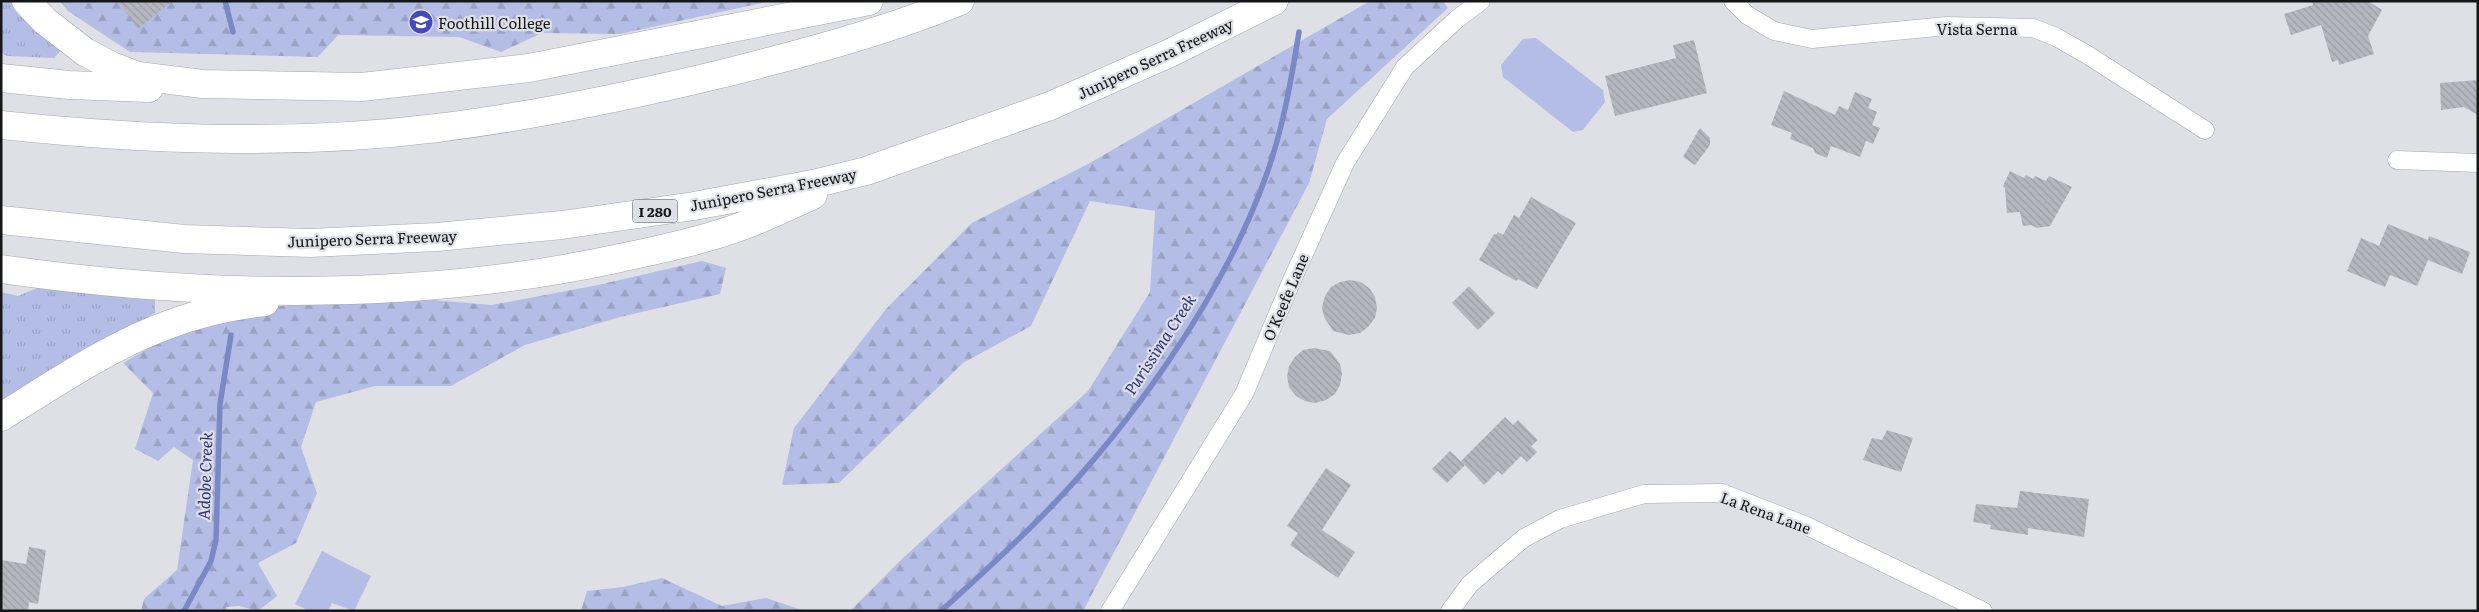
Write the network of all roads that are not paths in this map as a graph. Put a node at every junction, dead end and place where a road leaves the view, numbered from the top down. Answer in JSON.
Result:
{"nodes":[{"id":1,"x":26,"y":1,"type":"edge"},
{"id":2,"x":869,"y":1,"type":"edge"},
{"id":3,"x":960,"y":1,"type":"edge"},
{"id":4,"x":1274,"y":1,"type":"edge"},
{"id":5,"x":1481,"y":1,"type":"edge"},
{"id":6,"x":1733,"y":1,"type":"edge"},
{"id":7,"x":1,"y":78,"type":"edge"},
{"id":8,"x":203,"y":84,"type":"junction"},
{"id":9,"x":1,"y":125,"type":"edge"},
{"id":10,"x":2205,"y":130,"type":"dead end"},
{"id":11,"x":2397,"y":160,"type":"dead end"},
{"id":12,"x":2478,"y":163,"type":"edge"},
{"id":13,"x":866,"y":171,"type":"junction"},
{"id":14,"x":1,"y":220,"type":"edge"},
{"id":15,"x":1,"y":269,"type":"edge"},
{"id":16,"x":393,"y":289,"type":"junction"},
{"id":17,"x":1,"y":417,"type":"edge"},
{"id":18,"x":1110,"y":611,"type":"edge"},
{"id":19,"x":1450,"y":611,"type":"edge"},
{"id":20,"x":1983,"y":611,"type":"edge"}],
"edges":[{"from":1,"to":8,"type":"highway"},
{"from":2,"to":8,"type":"highway"},
{"from":3,"to":9,"type":"highway"},
{"from":4,"to":13,"type":"highway","name":"Junipero Serra Freeway","number":"I 280"},
{"from":5,"to":18,"type":"street","name":"O'Keefe Lane"},
{"from":6,"to":10,"type":"street","name":"Vista Serna"},
{"from":7,"to":8,"type":"highway"},
{"from":11,"to":12,"type":"street"},
{"from":13,"to":14,"type":"highway","name":"Junipero Serra Freeway","number":"I 280"},
{"from":13,"to":16,"type":"highway"},
{"from":15,"to":16,"type":"highway"},
{"from":16,"to":17,"type":"highway"},
{"from":19,"to":20,"type":"street","name":"La Rena Lane"}]}
